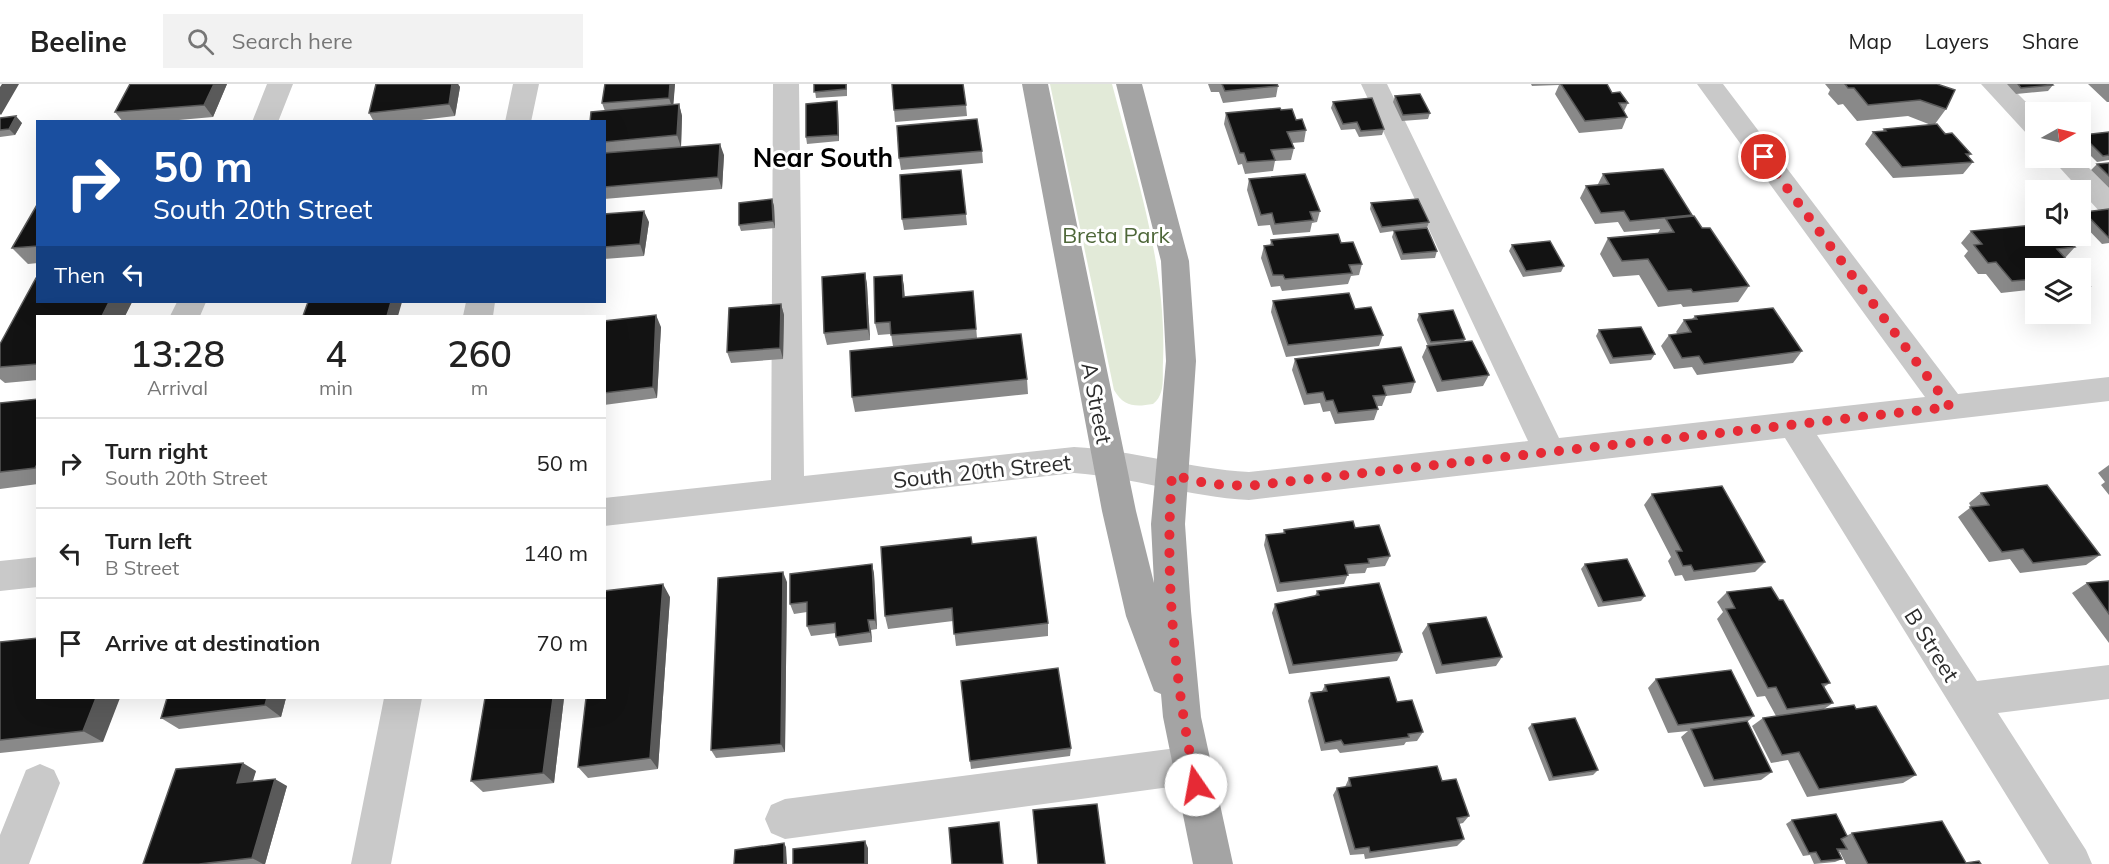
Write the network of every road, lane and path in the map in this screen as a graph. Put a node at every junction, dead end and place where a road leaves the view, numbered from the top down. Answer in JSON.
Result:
{"nodes":[{"id":1,"x":280,"y":84,"type":"edge"},
{"id":2,"x":526,"y":84,"type":"edge"},
{"id":3,"x":786,"y":84,"type":"edge"},
{"id":4,"x":1035,"y":84,"type":"edge"},
{"id":5,"x":1129,"y":84,"type":"edge"},
{"id":6,"x":1374,"y":84,"type":"edge"},
{"id":7,"x":1710,"y":84,"type":"edge"},
{"id":8,"x":1994,"y":84,"type":"edge"},
{"id":9,"x":2025,"y":116,"type":"edge"},
{"id":10,"x":266,"y":120,"type":"edge"},
{"id":11,"x":518,"y":120,"type":"edge"},
{"id":12,"x":2074,"y":168,"type":"edge"},
{"id":13,"x":2109,"y":204,"type":"edge"},
{"id":14,"x":2109,"y":389,"type":"edge"},
{"id":15,"x":1950,"y":407,"type":"junction"},
{"id":16,"x":1794,"y":425,"type":"junction"},
{"id":17,"x":1550,"y":453,"type":"junction"},
{"id":18,"x":1109,"y":462,"type":"junction"},
{"id":19,"x":1172,"y":475,"type":"junction"},
{"id":20,"x":788,"y":492,"type":"junction"},
{"id":21,"x":606,"y":512,"type":"edge"},
{"id":22,"x":36,"y":572,"type":"edge"},
{"id":23,"x":0,"y":576,"type":"edge"},
{"id":24,"x":2109,"y":682,"type":"edge"},
{"id":25,"x":403,"y":699,"type":"edge"},
{"id":26,"x":1967,"y":700,"type":"junction"},
{"id":27,"x":1182,"y":717,"type":"junction"},
{"id":28,"x":1192,"y":765,"type":"junction"},
{"id":29,"x":40,"y":783,"type":"dead end"},
{"id":30,"x":785,"y":819,"type":"dead end"},
{"id":31,"x":9,"y":864,"type":"edge"},
{"id":32,"x":370,"y":864,"type":"edge"},
{"id":33,"x":1213,"y":864,"type":"edge"},
{"id":34,"x":2072,"y":864,"type":"edge"}],
"edges":[{"from":1,"to":10,"type":"street"},
{"from":2,"to":11,"type":"street"},
{"from":3,"to":20,"type":"street"},
{"from":4,"to":18,"type":"main road","name":"A Street"},
{"from":5,"to":19,"type":"main road","name":"A Street"},
{"from":6,"to":17,"type":"street"},
{"from":7,"to":15,"type":"street"},
{"from":8,"to":9,"type":"street"},
{"from":12,"to":13,"type":"street"},
{"from":14,"to":15,"type":"street","name":"South 20th Street"},
{"from":15,"to":16,"type":"street","name":"South 20th Street"},
{"from":16,"to":17,"type":"street","name":"South 20th Street"},
{"from":16,"to":26,"type":"street","name":"B Street"},
{"from":17,"to":19,"type":"street","name":"South 20th Street"},
{"from":18,"to":19,"type":"street","name":"South 20th Street"},
{"from":18,"to":20,"type":"street","name":"South 20th Street"},
{"from":18,"to":27,"type":"main road","name":"A Street"},
{"from":19,"to":27,"type":"main road","name":"A Street"},
{"from":20,"to":21,"type":"street","name":"South 20th Street"},
{"from":22,"to":23,"type":"street"},
{"from":24,"to":26,"type":"street"},
{"from":25,"to":32,"type":"street"},
{"from":26,"to":34,"type":"street","name":"B Street"},
{"from":27,"to":28,"type":"main road","name":"A Street"},
{"from":28,"to":30,"type":"street"},
{"from":28,"to":33,"type":"main road","name":"A Street"},
{"from":29,"to":31,"type":"street"}]}
